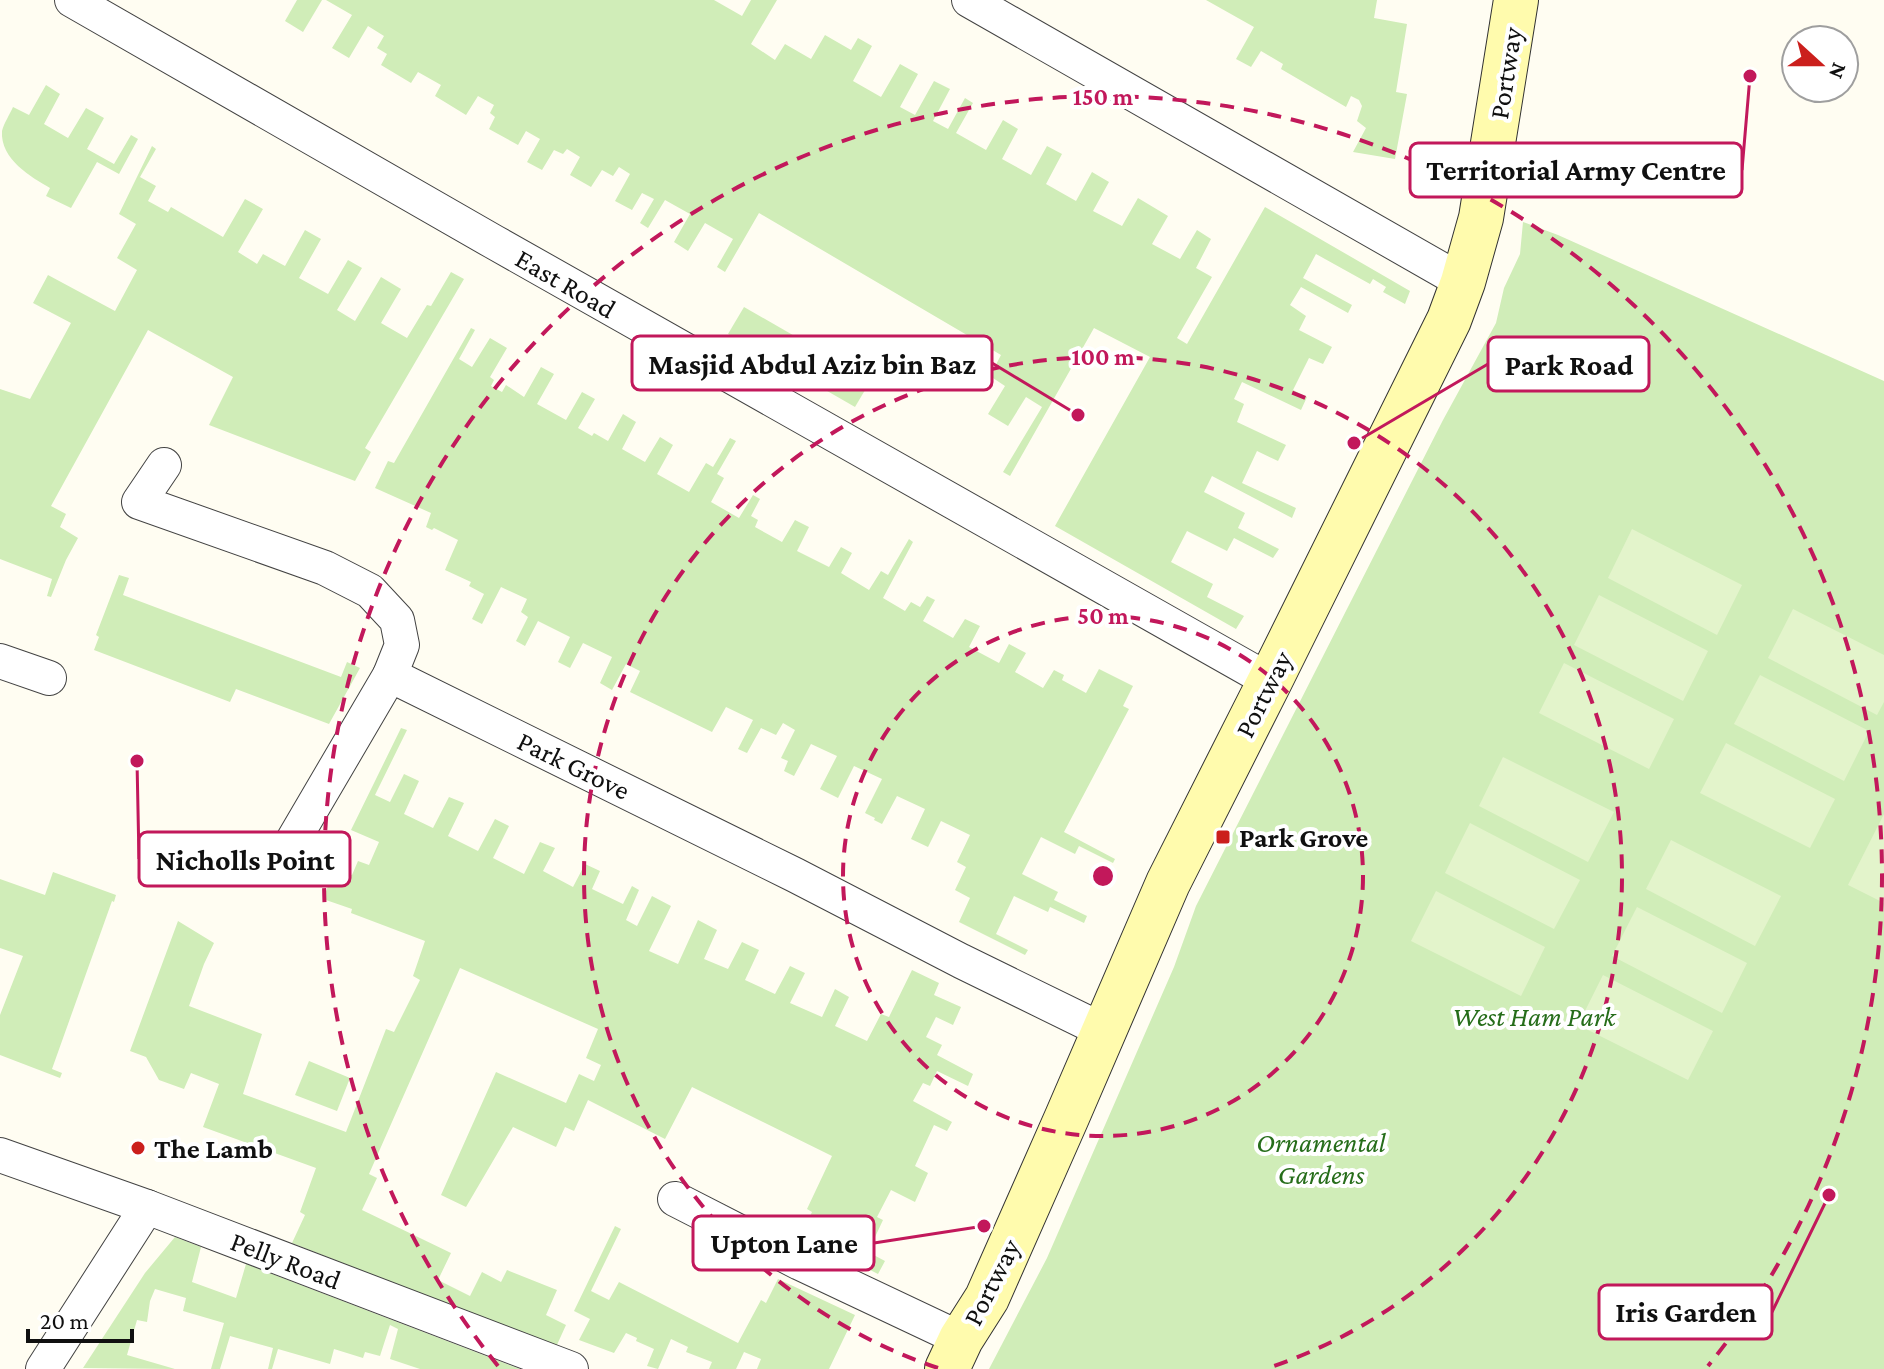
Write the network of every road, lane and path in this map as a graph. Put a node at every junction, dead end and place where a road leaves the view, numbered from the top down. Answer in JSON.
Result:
{"nodes":[{"id":1,"x":72,"y":0,"type":"edge"},
{"id":2,"x":969,"y":0,"type":"edge"},
{"id":3,"x":1516,"y":0,"type":"edge"},
{"id":4,"x":1463,"y":282,"type":"junction"},
{"id":5,"x":164,"y":465,"type":"dead end"},
{"id":6,"x":0,"y":661,"type":"edge"},
{"id":7,"x":390,"y":675,"type":"junction"},
{"id":8,"x":49,"y":678,"type":"dead end"},
{"id":9,"x":1270,"y":681,"type":"junction"},
{"id":10,"x":288,"y":849,"type":"dead end"},
{"id":11,"x":1104,"y":1031,"type":"junction"},
{"id":12,"x":0,"y":1155,"type":"edge"},
{"id":13,"x":675,"y":1199,"type":"dead end"},
{"id":14,"x":147,"y":1207,"type":"junction"},
{"id":15,"x":954,"y":1354,"type":"edge"},
{"id":16,"x":43,"y":1369,"type":"edge"},
{"id":17,"x":571,"y":1369,"type":"edge"}],
"edges":[{"from":1,"to":9,"type":"street","name":"East Road"},
{"from":2,"to":4,"type":"street"},
{"from":3,"to":4,"type":"main road","name":"Portway"},
{"from":4,"to":9,"type":"main road","name":"Portway"},
{"from":5,"to":7,"type":"street"},
{"from":6,"to":8,"type":"street"},
{"from":7,"to":10,"type":"street"},
{"from":7,"to":11,"type":"street","name":"Park Grove"},
{"from":9,"to":11,"type":"main road","name":"Portway"},
{"from":11,"to":15,"type":"main road","name":"Portway"},
{"from":12,"to":14,"type":"street","name":"Pelly Road"},
{"from":13,"to":15,"type":"street"},
{"from":14,"to":16,"type":"street"},
{"from":14,"to":17,"type":"street","name":"Pelly Road"}]}
